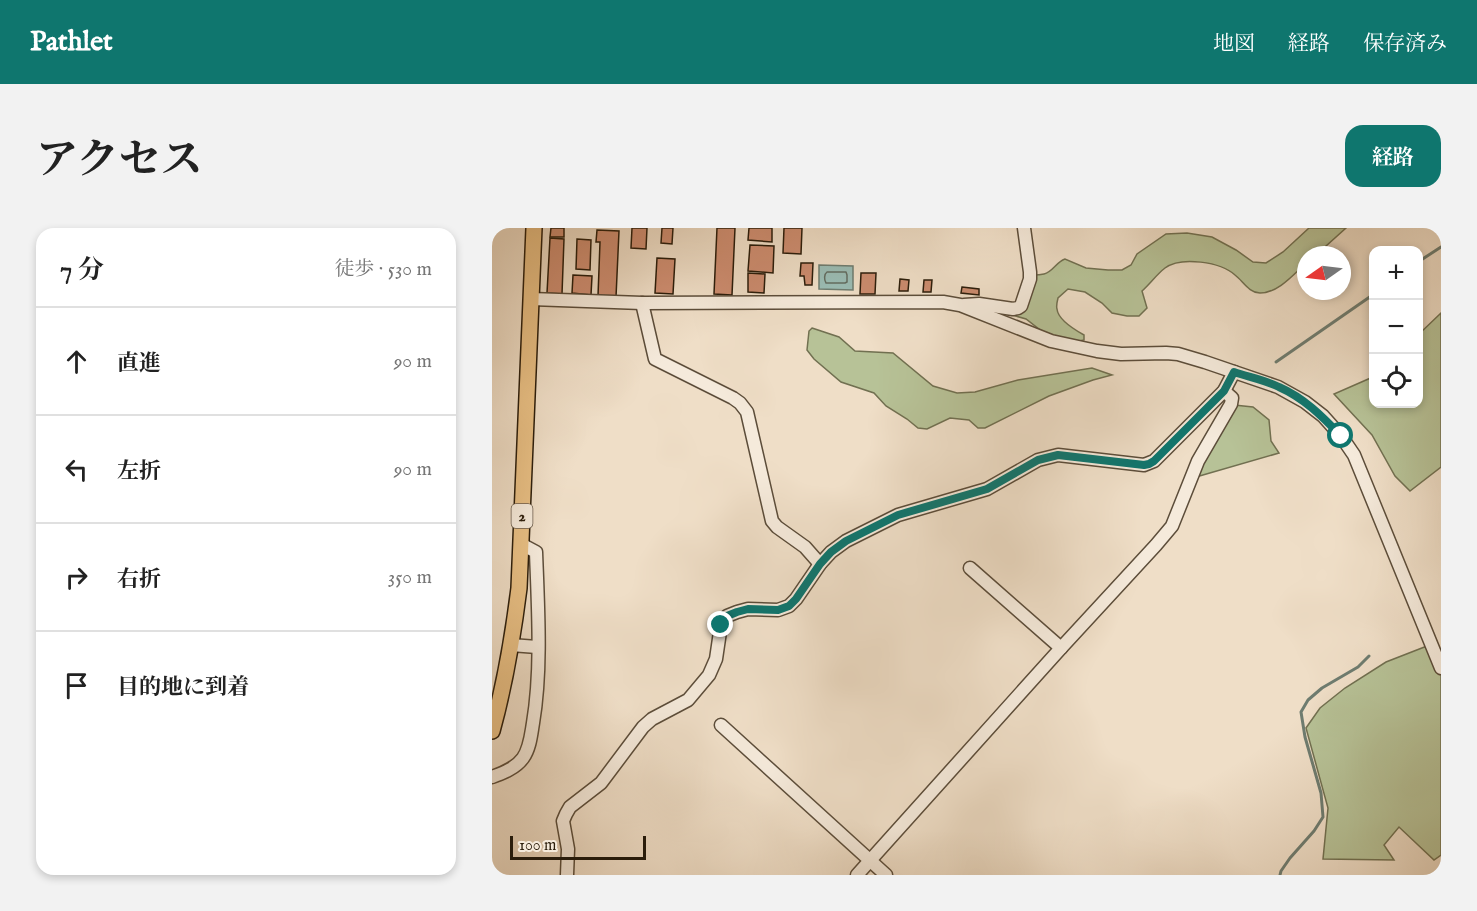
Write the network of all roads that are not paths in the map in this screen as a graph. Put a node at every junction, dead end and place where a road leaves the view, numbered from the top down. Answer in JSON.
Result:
{"nodes":[{"id":1,"x":534,"y":228,"type":"edge"},
{"id":2,"x":1024,"y":228,"type":"edge"},
{"id":3,"x":531,"y":299,"type":"junction"},
{"id":4,"x":642,"y":303,"type":"junction"},
{"id":5,"x":960,"y":305,"type":"junction"},
{"id":6,"x":1234,"y":372,"type":"junction"},
{"id":7,"x":1224,"y":391,"type":"junction"},
{"id":8,"x":521,"y":544,"type":"junction"},
{"id":9,"x":820,"y":564,"type":"junction"},
{"id":10,"x":970,"y":568,"type":"dead end"},
{"id":11,"x":511,"y":645,"type":"junction"},
{"id":12,"x":537,"y":647,"type":"junction"},
{"id":13,"x":1061,"y":648,"type":"junction"},
{"id":14,"x":1441,"y":668,"type":"edge"},
{"id":15,"x":722,"y":725,"type":"dead end"},
{"id":16,"x":492,"y":731,"type":"edge"},
{"id":17,"x":492,"y":777,"type":"edge"},
{"id":18,"x":871,"y":860,"type":"junction"},
{"id":19,"x":567,"y":875,"type":"edge"},
{"id":20,"x":857,"y":875,"type":"edge"},
{"id":21,"x":886,"y":875,"type":"edge"}],
"edges":[{"from":1,"to":3,"type":"main road","number":"2"},
{"from":2,"to":5,"type":"street"},
{"from":3,"to":4,"type":"street"},
{"from":3,"to":8,"type":"main road","number":"2"},
{"from":4,"to":5,"type":"street"},
{"from":4,"to":9,"type":"street"},
{"from":5,"to":6,"type":"street"},
{"from":6,"to":7,"type":"street"},
{"from":6,"to":14,"type":"street"},
{"from":7,"to":9,"type":"street"},
{"from":7,"to":13,"type":"street"},
{"from":8,"to":11,"type":"main road","number":"2"},
{"from":8,"to":12,"type":"street"},
{"from":9,"to":19,"type":"street"},
{"from":10,"to":13,"type":"street"},
{"from":11,"to":12,"type":"street"},
{"from":11,"to":16,"type":"main road","number":"2"},
{"from":12,"to":17,"type":"street"},
{"from":13,"to":18,"type":"street"},
{"from":15,"to":18,"type":"street"},
{"from":18,"to":20,"type":"street"},
{"from":18,"to":21,"type":"street"}]}
